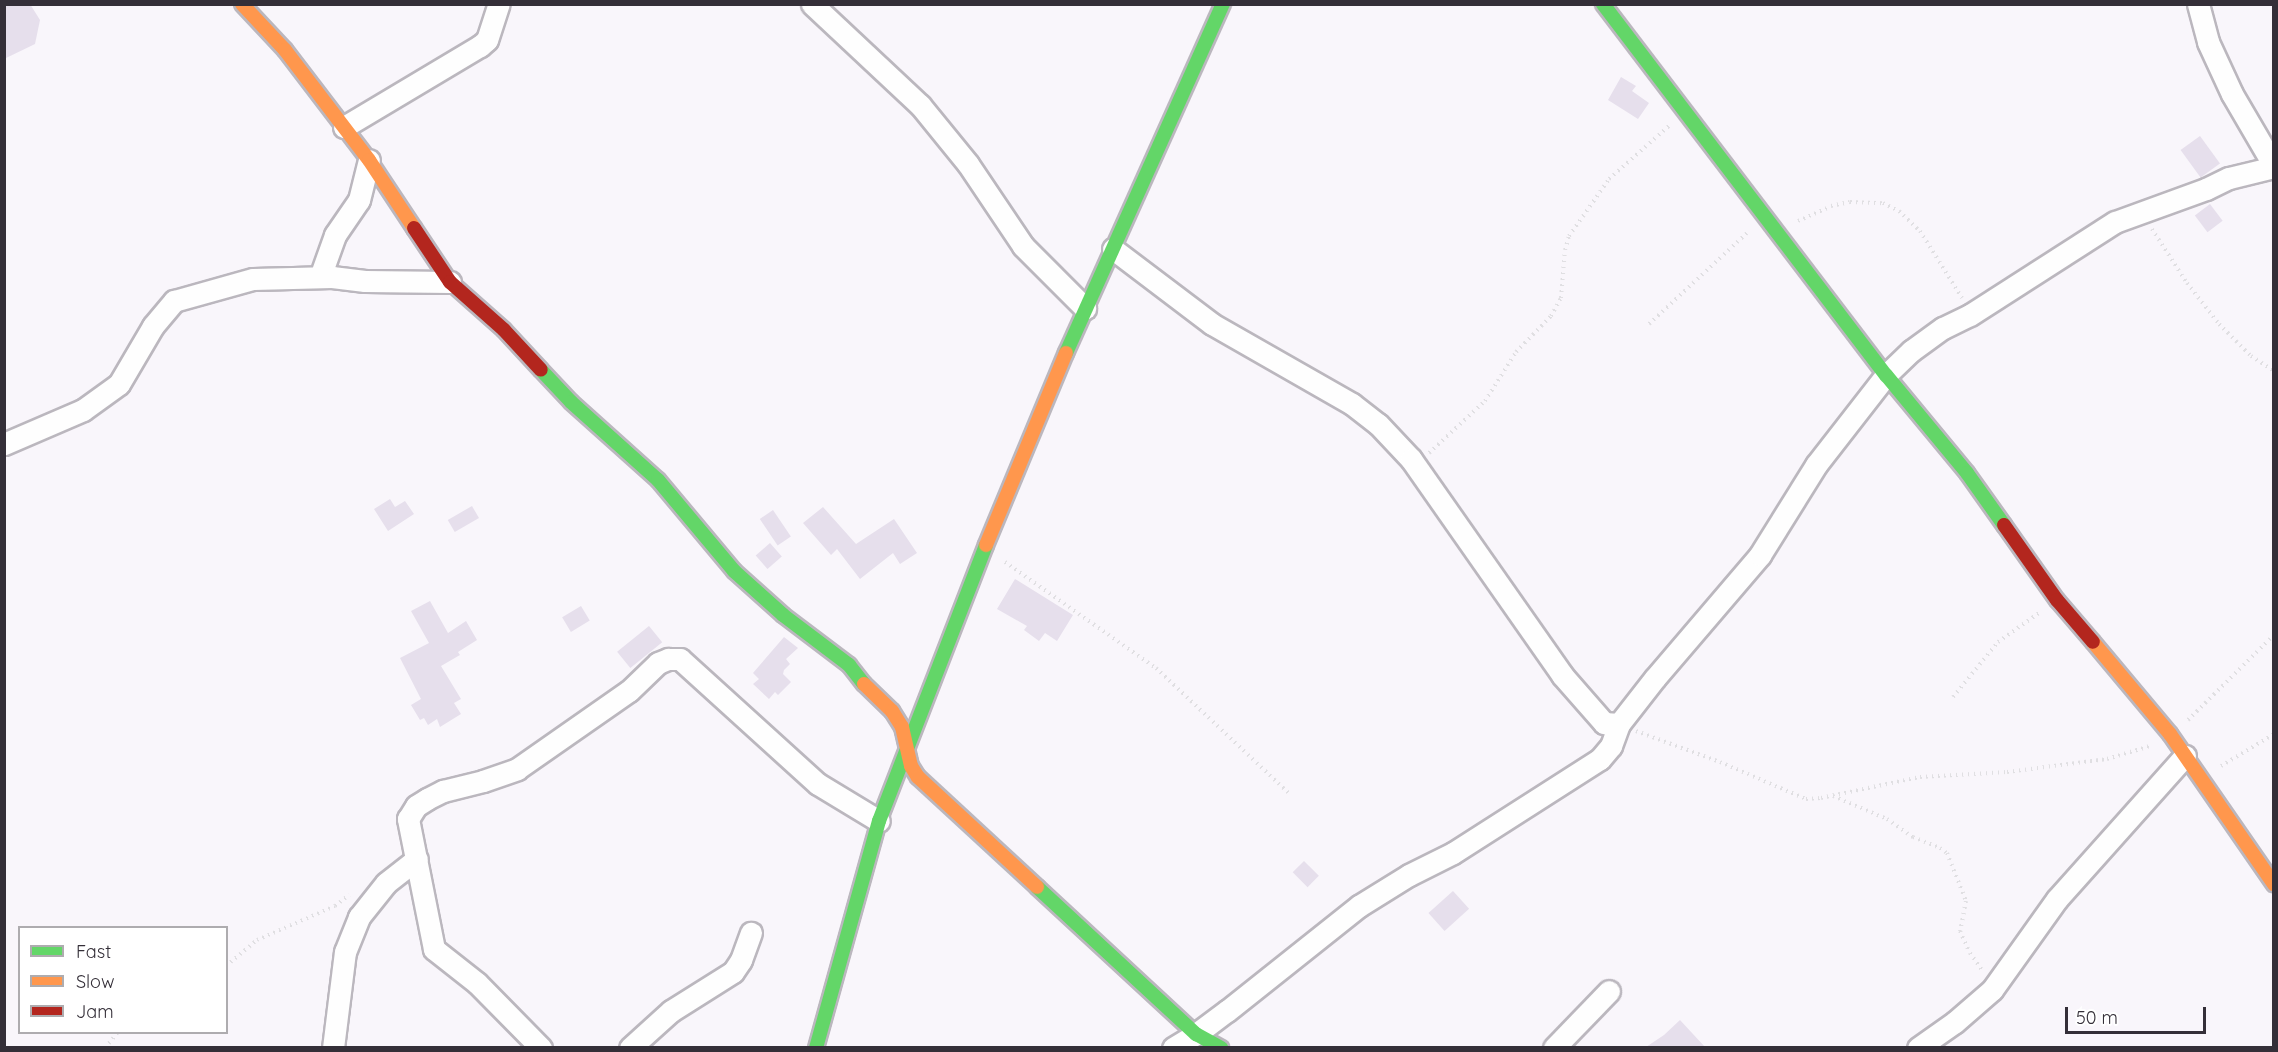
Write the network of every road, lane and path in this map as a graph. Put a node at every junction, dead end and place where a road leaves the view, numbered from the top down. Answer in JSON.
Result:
{"nodes":[{"id":1,"x":242,"y":4,"type":"edge"},
{"id":2,"x":499,"y":4,"type":"edge"},
{"id":3,"x":812,"y":4,"type":"edge"},
{"id":4,"x":1222,"y":4,"type":"edge"},
{"id":5,"x":1603,"y":4,"type":"edge"},
{"id":6,"x":2198,"y":4,"type":"edge"},
{"id":7,"x":1686,"y":111,"type":"junction"},
{"id":8,"x":344,"y":127,"type":"junction"},
{"id":9,"x":369,"y":160,"type":"junction"},
{"id":10,"x":2274,"y":166,"type":"edge"},
{"id":11,"x":2142,"y":213,"type":"junction"},
{"id":12,"x":1764,"y":217,"type":"junction"},
{"id":13,"x":1777,"y":232,"type":"junction"},
{"id":14,"x":1113,"y":249,"type":"junction"},
{"id":15,"x":320,"y":277,"type":"junction"},
{"id":16,"x":450,"y":282,"type":"junction"},
{"id":17,"x":1085,"y":308,"type":"junction"},
{"id":18,"x":1970,"y":315,"type":"junction"},
{"id":19,"x":1649,"y":324,"type":"dead end"},
{"id":20,"x":2274,"y":370,"type":"edge"},
{"id":21,"x":1886,"y":375,"type":"junction"},
{"id":22,"x":4,"y":444,"type":"edge"},
{"id":23,"x":1411,"y":459,"type":"junction"},
{"id":24,"x":985,"y":548,"type":"junction"},
{"id":25,"x":2057,"y":600,"type":"junction"},
{"id":26,"x":2274,"y":635,"type":"edge"},
{"id":27,"x":1953,"y":697,"type":"dead end"},
{"id":28,"x":1619,"y":724,"type":"junction"},
{"id":29,"x":2170,"y":734,"type":"junction"},
{"id":30,"x":2274,"y":734,"type":"edge"},
{"id":31,"x":907,"y":749,"type":"junction"},
{"id":32,"x":2185,"y":756,"type":"junction"},
{"id":33,"x":2202,"y":777,"type":"junction"},
{"id":34,"x":1291,"y":795,"type":"dead end"},
{"id":35,"x":1831,"y":796,"type":"junction"},
{"id":36,"x":879,"y":821,"type":"junction"},
{"id":37,"x":417,"y":859,"type":"junction"},
{"id":38,"x":2274,"y":884,"type":"edge"},
{"id":39,"x":351,"y":894,"type":"dead end"},
{"id":40,"x":751,"y":933,"type":"dead end"},
{"id":41,"x":228,"y":964,"type":"edge"},
{"id":42,"x":1992,"y":990,"type":"junction"},
{"id":43,"x":1610,"y":991,"type":"dead end"},
{"id":44,"x":116,"y":1034,"type":"edge"},
{"id":45,"x":1196,"y":1034,"type":"junction"},
{"id":46,"x":105,"y":1047,"type":"edge"},
{"id":47,"x":333,"y":1047,"type":"edge"},
{"id":48,"x":541,"y":1047,"type":"edge"},
{"id":49,"x":630,"y":1047,"type":"edge"},
{"id":50,"x":816,"y":1047,"type":"edge"},
{"id":51,"x":1173,"y":1047,"type":"edge"},
{"id":52,"x":1221,"y":1047,"type":"edge"},
{"id":53,"x":1554,"y":1047,"type":"edge"},
{"id":54,"x":1918,"y":1047,"type":"edge"}],
"edges":[{"from":1,"to":8,"type":"street"},
{"from":2,"to":8,"type":"street"},
{"from":3,"to":17,"type":"street"},
{"from":4,"to":14,"type":"street"},
{"from":5,"to":7,"type":"street"},
{"from":6,"to":10,"type":"street"},
{"from":7,"to":12,"type":"street"},
{"from":7,"to":23,"type":"path"},
{"from":8,"to":9,"type":"street"},
{"from":9,"to":15,"type":"street"},
{"from":9,"to":16,"type":"street"},
{"from":10,"to":11,"type":"street"},
{"from":11,"to":18,"type":"street"},
{"from":11,"to":20,"type":"path"},
{"from":12,"to":13,"type":"street"},
{"from":12,"to":19,"type":"path"},
{"from":13,"to":18,"type":"path"},
{"from":13,"to":21,"type":"street"},
{"from":14,"to":17,"type":"street"},
{"from":14,"to":23,"type":"street"},
{"from":15,"to":16,"type":"street"},
{"from":15,"to":22,"type":"street"},
{"from":16,"to":31,"type":"street"},
{"from":17,"to":24,"type":"street"},
{"from":18,"to":21,"type":"street"},
{"from":21,"to":25,"type":"street"},
{"from":21,"to":28,"type":"street"},
{"from":23,"to":28,"type":"street"},
{"from":24,"to":31,"type":"street"},
{"from":24,"to":34,"type":"path"},
{"from":25,"to":27,"type":"path"},
{"from":25,"to":29,"type":"street"},
{"from":26,"to":29,"type":"path"},
{"from":28,"to":35,"type":"path"},
{"from":28,"to":45,"type":"street"},
{"from":29,"to":32,"type":"street"},
{"from":29,"to":35,"type":"path"},
{"from":30,"to":33,"type":"path"},
{"from":31,"to":36,"type":"street"},
{"from":31,"to":45,"type":"street"},
{"from":32,"to":33,"type":"street"},
{"from":32,"to":42,"type":"street"},
{"from":33,"to":38,"type":"street"},
{"from":35,"to":42,"type":"path"},
{"from":36,"to":37,"type":"street"},
{"from":36,"to":50,"type":"street"},
{"from":37,"to":47,"type":"street"},
{"from":37,"to":48,"type":"street"},
{"from":39,"to":41,"type":"path"},
{"from":40,"to":49,"type":"street"},
{"from":42,"to":54,"type":"street"},
{"from":43,"to":53,"type":"street"},
{"from":44,"to":46,"type":"path"},
{"from":45,"to":51,"type":"street"},
{"from":45,"to":52,"type":"street"}]}
